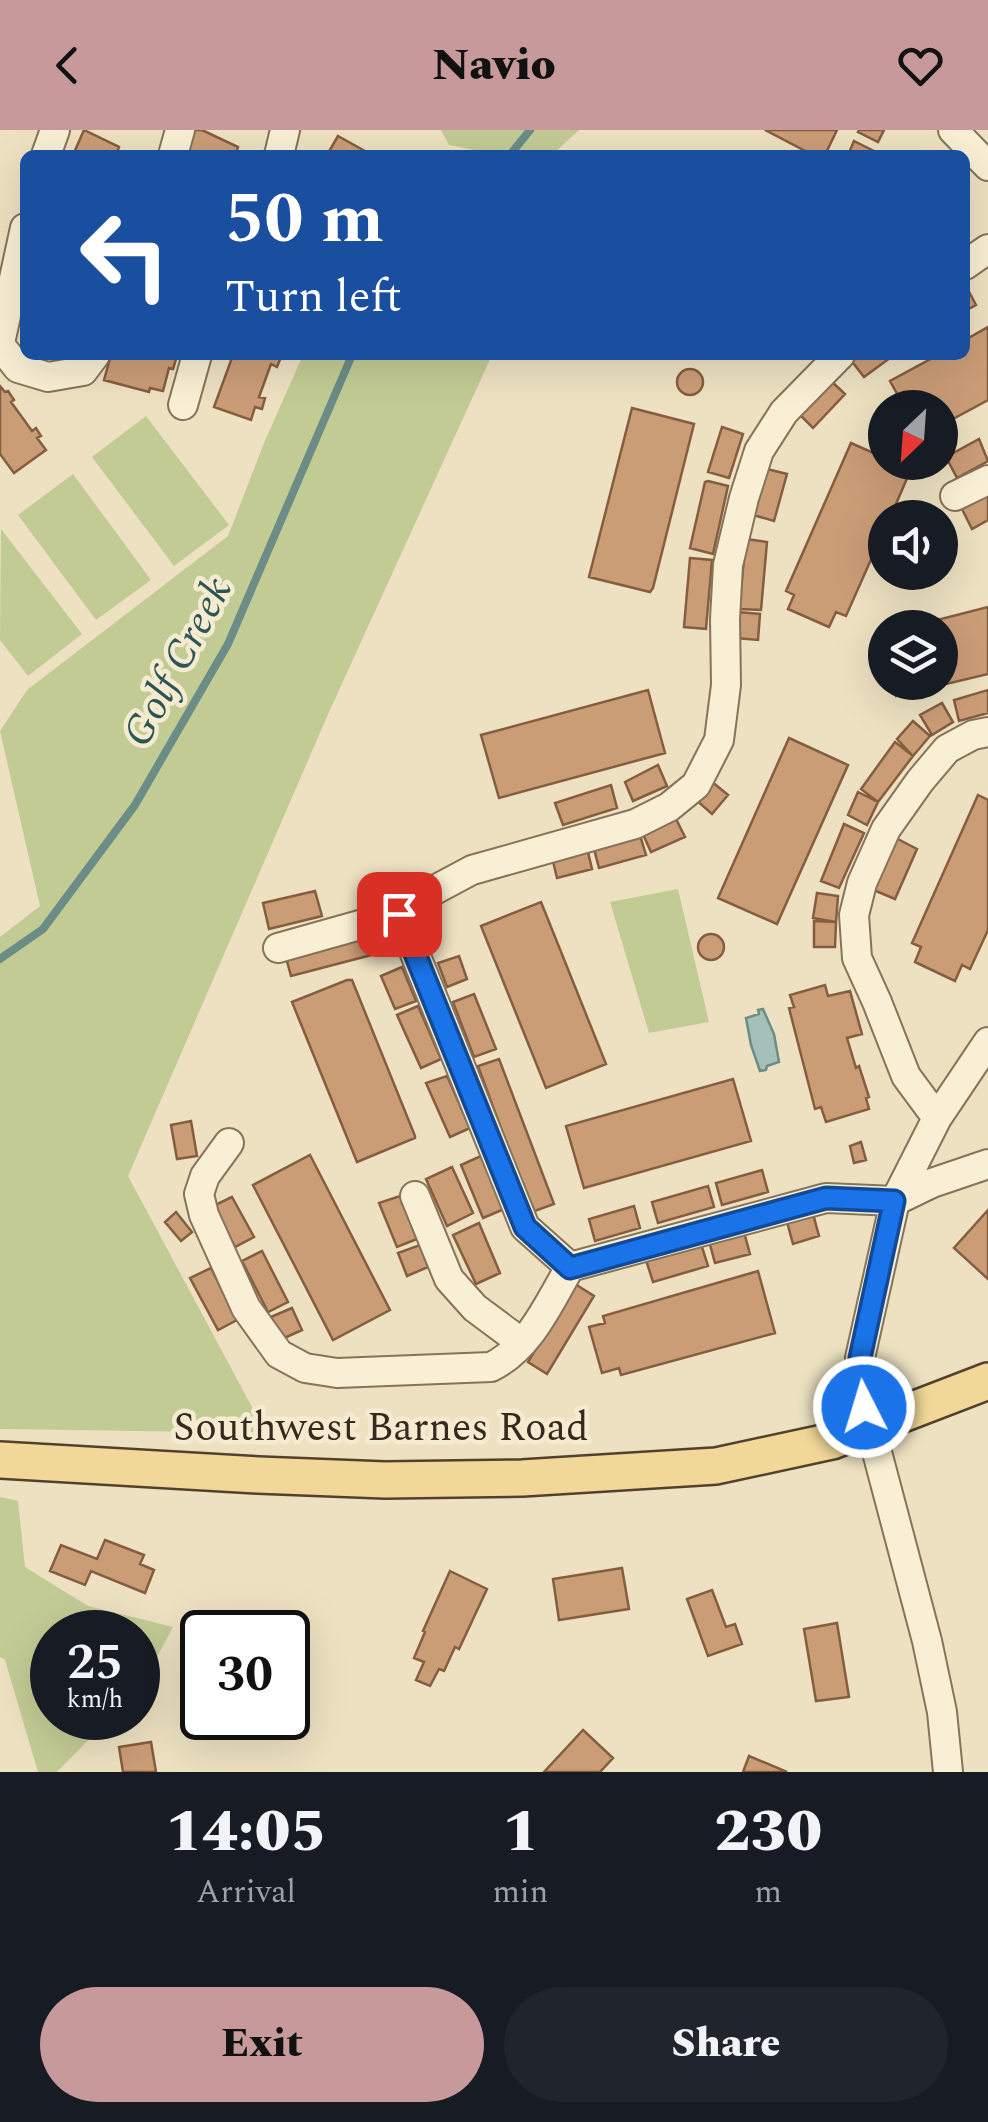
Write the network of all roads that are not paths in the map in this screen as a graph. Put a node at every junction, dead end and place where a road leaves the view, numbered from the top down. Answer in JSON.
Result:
{"nodes":[{"id":1,"x":953,"y":130,"type":"edge"},
{"id":2,"x":988,"y":166,"type":"edge"},
{"id":3,"x":20,"y":251,"type":"edge"},
{"id":4,"x":0,"y":344,"type":"edge"},
{"id":5,"x":92,"y":360,"type":"edge"},
{"id":6,"x":196,"y":360,"type":"edge"},
{"id":7,"x":835,"y":360,"type":"edge"},
{"id":8,"x":182,"y":405,"type":"dead end"},
{"id":9,"x":988,"y":480,"type":"edge"},
{"id":10,"x":955,"y":496,"type":"dead end"},
{"id":11,"x":988,"y":732,"type":"edge"},
{"id":12,"x":399,"y":914,"type":"junction"},
{"id":13,"x":278,"y":948,"type":"dead end"},
{"id":14,"x":988,"y":1042,"type":"edge"},
{"id":15,"x":937,"y":1118,"type":"junction"},
{"id":16,"x":228,"y":1142,"type":"dead end"},
{"id":17,"x":988,"y":1164,"type":"edge"},
{"id":18,"x":415,"y":1196,"type":"dead end"},
{"id":19,"x":894,"y":1201,"type":"junction"},
{"id":20,"x":570,"y":1268,"type":"junction"},
{"id":21,"x":522,"y":1343,"type":"junction"},
{"id":22,"x":988,"y":1381,"type":"edge"},
{"id":23,"x":869,"y":1427,"type":"junction"},
{"id":24,"x":0,"y":1460,"type":"edge"},
{"id":25,"x":948,"y":1772,"type":"edge"}],
"edges":[{"from":1,"to":2,"type":"street"},
{"from":3,"to":4,"type":"street"},
{"from":4,"to":5,"type":"street"},
{"from":6,"to":8,"type":"street"},
{"from":7,"to":12,"type":"street"},
{"from":9,"to":10,"type":"street"},
{"from":11,"to":15,"type":"street"},
{"from":12,"to":13,"type":"street"},
{"from":12,"to":20,"type":"street"},
{"from":14,"to":15,"type":"street"},
{"from":15,"to":19,"type":"street"},
{"from":16,"to":21,"type":"street"},
{"from":17,"to":19,"type":"street"},
{"from":18,"to":21,"type":"street"},
{"from":19,"to":20,"type":"street"},
{"from":19,"to":23,"type":"street"},
{"from":20,"to":21,"type":"street"},
{"from":22,"to":23,"type":"main road","name":"Southwest Barnes Road"},
{"from":23,"to":24,"type":"main road","name":"Southwest Barnes Road"},
{"from":23,"to":25,"type":"street"}]}
